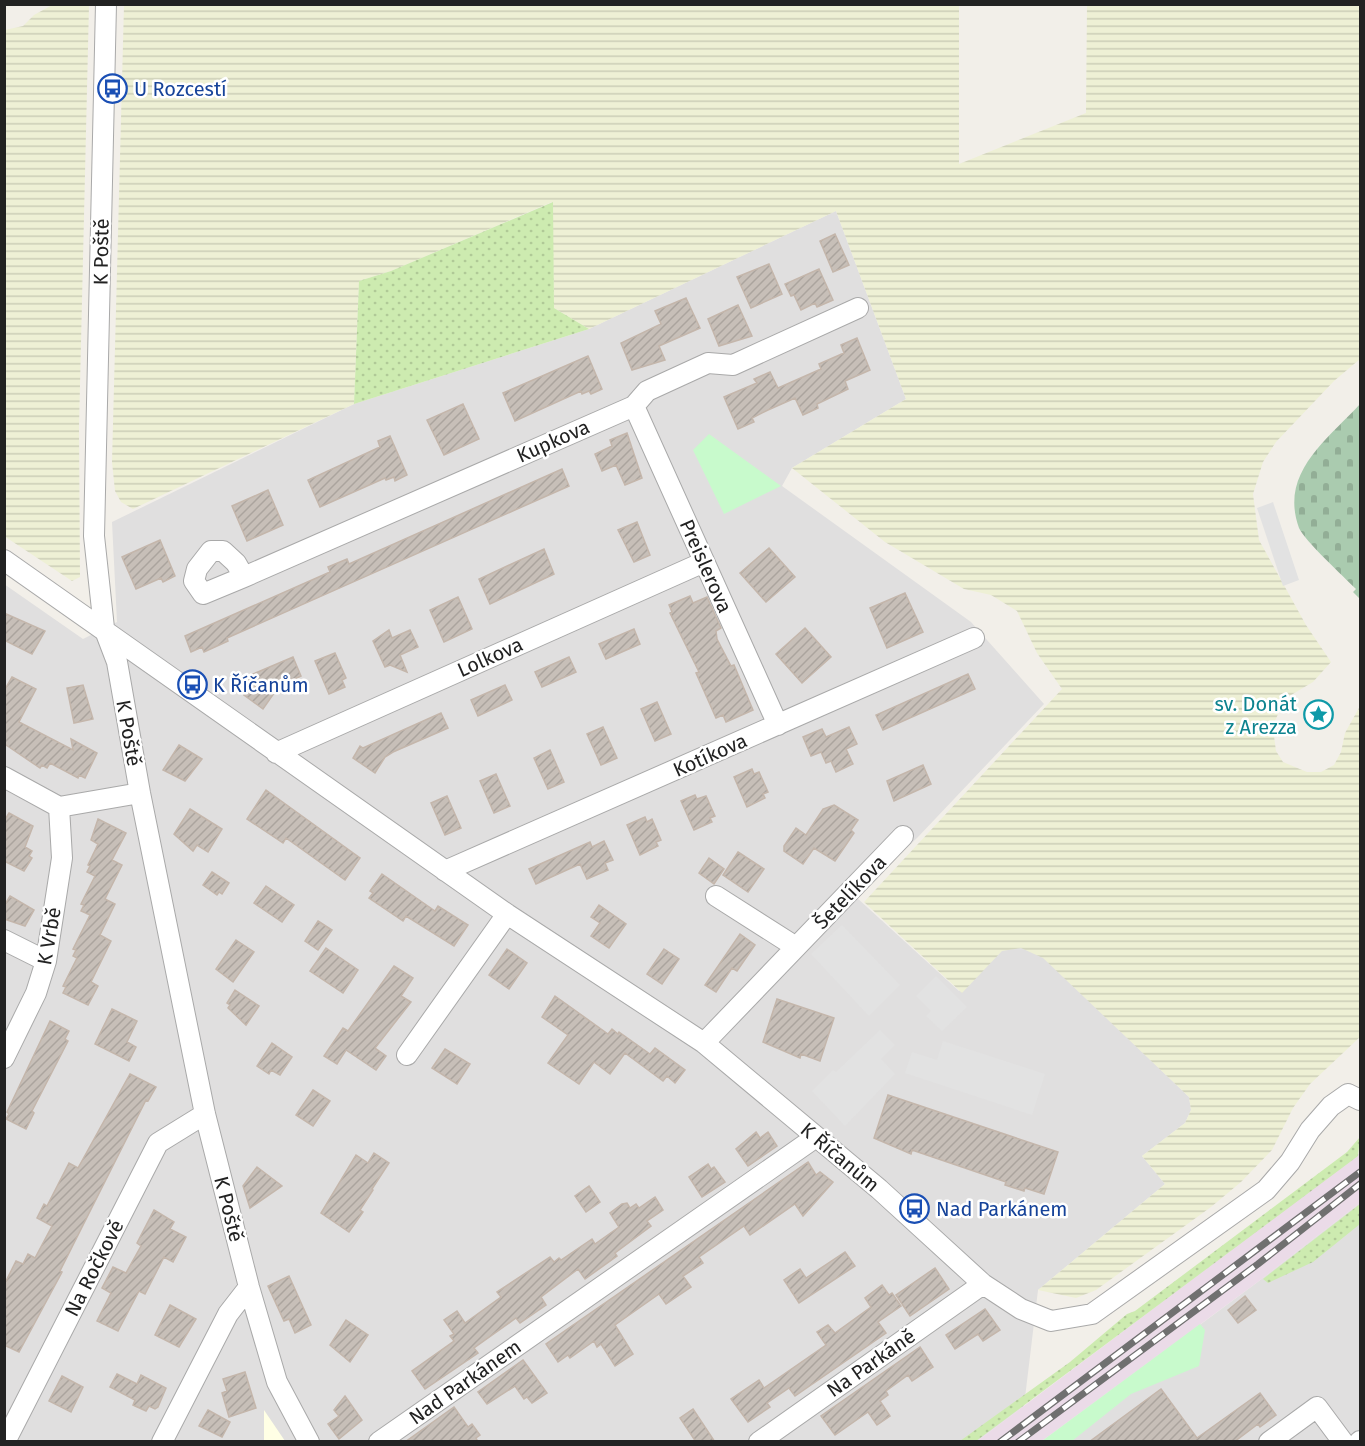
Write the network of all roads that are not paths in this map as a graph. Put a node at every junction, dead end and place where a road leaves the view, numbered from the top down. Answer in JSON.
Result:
{"nodes":[{"id":1,"x":106,"y":4,"type":"edge"},
{"id":2,"x":858,"y":308,"type":"dead end"},
{"id":3,"x":634,"y":406,"type":"junction"},
{"id":4,"x":4,"y":560,"type":"edge"},
{"id":5,"x":704,"y":562,"type":"junction"},
{"id":6,"x":244,"y":577,"type":"dead end"},
{"id":7,"x":104,"y":628,"type":"junction"},
{"id":8,"x":974,"y":638,"type":"dead end"},
{"id":9,"x":778,"y":725,"type":"junction"},
{"id":10,"x":276,"y":753,"type":"junction"},
{"id":11,"x":4,"y":777,"type":"edge"},
{"id":12,"x":140,"y":793,"type":"junction"},
{"id":13,"x":58,"y":807,"type":"junction"},
{"id":14,"x":903,"y":836,"type":"dead end"},
{"id":15,"x":445,"y":871,"type":"junction"},
{"id":16,"x":716,"y":896,"type":"dead end"},
{"id":17,"x":507,"y":914,"type":"junction"},
{"id":18,"x":4,"y":939,"type":"edge"},
{"id":19,"x":796,"y":947,"type":"junction"},
{"id":20,"x":46,"y":961,"type":"junction"},
{"id":21,"x":704,"y":1043,"type":"junction"},
{"id":22,"x":407,"y":1055,"type":"dead end"},
{"id":23,"x":4,"y":1058,"type":"edge"},
{"id":24,"x":1360,"y":1100,"type":"edge"},
{"id":25,"x":205,"y":1114,"type":"junction"},
{"id":26,"x":816,"y":1137,"type":"junction"},
{"id":27,"x":983,"y":1284,"type":"junction"},
{"id":28,"x":249,"y":1287,"type":"junction"},
{"id":29,"x":5,"y":1442,"type":"edge"},
{"id":30,"x":162,"y":1442,"type":"edge"},
{"id":31,"x":309,"y":1442,"type":"edge"},
{"id":32,"x":379,"y":1442,"type":"edge"},
{"id":33,"x":759,"y":1442,"type":"edge"},
{"id":34,"x":1269,"y":1442,"type":"edge"},
{"id":35,"x":1343,"y":1442,"type":"edge"}],
"edges":[{"from":1,"to":7,"type":"street","name":"K Poště"},
{"from":2,"to":3,"type":"street","name":"Kupkova"},
{"from":3,"to":5,"type":"street","name":"Preislerova"},
{"from":3,"to":6,"type":"street","name":"Kupkova"},
{"from":4,"to":7,"type":"street","name":"K Říčanům"},
{"from":5,"to":9,"type":"street","name":"Preislerova"},
{"from":5,"to":10,"type":"street","name":"Lolkova"},
{"from":7,"to":10,"type":"street","name":"K Říčanům"},
{"from":7,"to":12,"type":"street","name":"K Poště"},
{"from":8,"to":9,"type":"street","name":"Kotíkova"},
{"from":9,"to":15,"type":"street","name":"Kotíkova"},
{"from":10,"to":15,"type":"street","name":"K Říčanům"},
{"from":11,"to":13,"type":"street"},
{"from":12,"to":13,"type":"street"},
{"from":12,"to":25,"type":"street","name":"K Poště"},
{"from":13,"to":20,"type":"street","name":"K Vrbě"},
{"from":14,"to":19,"type":"street","name":"Šetelíkova"},
{"from":15,"to":17,"type":"street","name":"K Říčanům"},
{"from":16,"to":19,"type":"street"},
{"from":17,"to":21,"type":"street","name":"K Říčanům"},
{"from":17,"to":22,"type":"street"},
{"from":18,"to":20,"type":"street"},
{"from":19,"to":21,"type":"street","name":"Šetelíkova"},
{"from":20,"to":23,"type":"street","name":"K Vrbě"},
{"from":21,"to":26,"type":"street","name":"K Říčanům"},
{"from":24,"to":27,"type":"street","name":"K Říčanům"},
{"from":25,"to":28,"type":"street","name":"K Poště"},
{"from":25,"to":29,"type":"street","name":"Na Ročkově"},
{"from":26,"to":27,"type":"street","name":"K Říčanům"},
{"from":26,"to":32,"type":"street","name":"Nad Parkánem"},
{"from":27,"to":33,"type":"street","name":"Na Parkáně"},
{"from":28,"to":30,"type":"street"},
{"from":28,"to":31,"type":"street","name":"K Poště"},
{"from":34,"to":35,"type":"street"}]}
